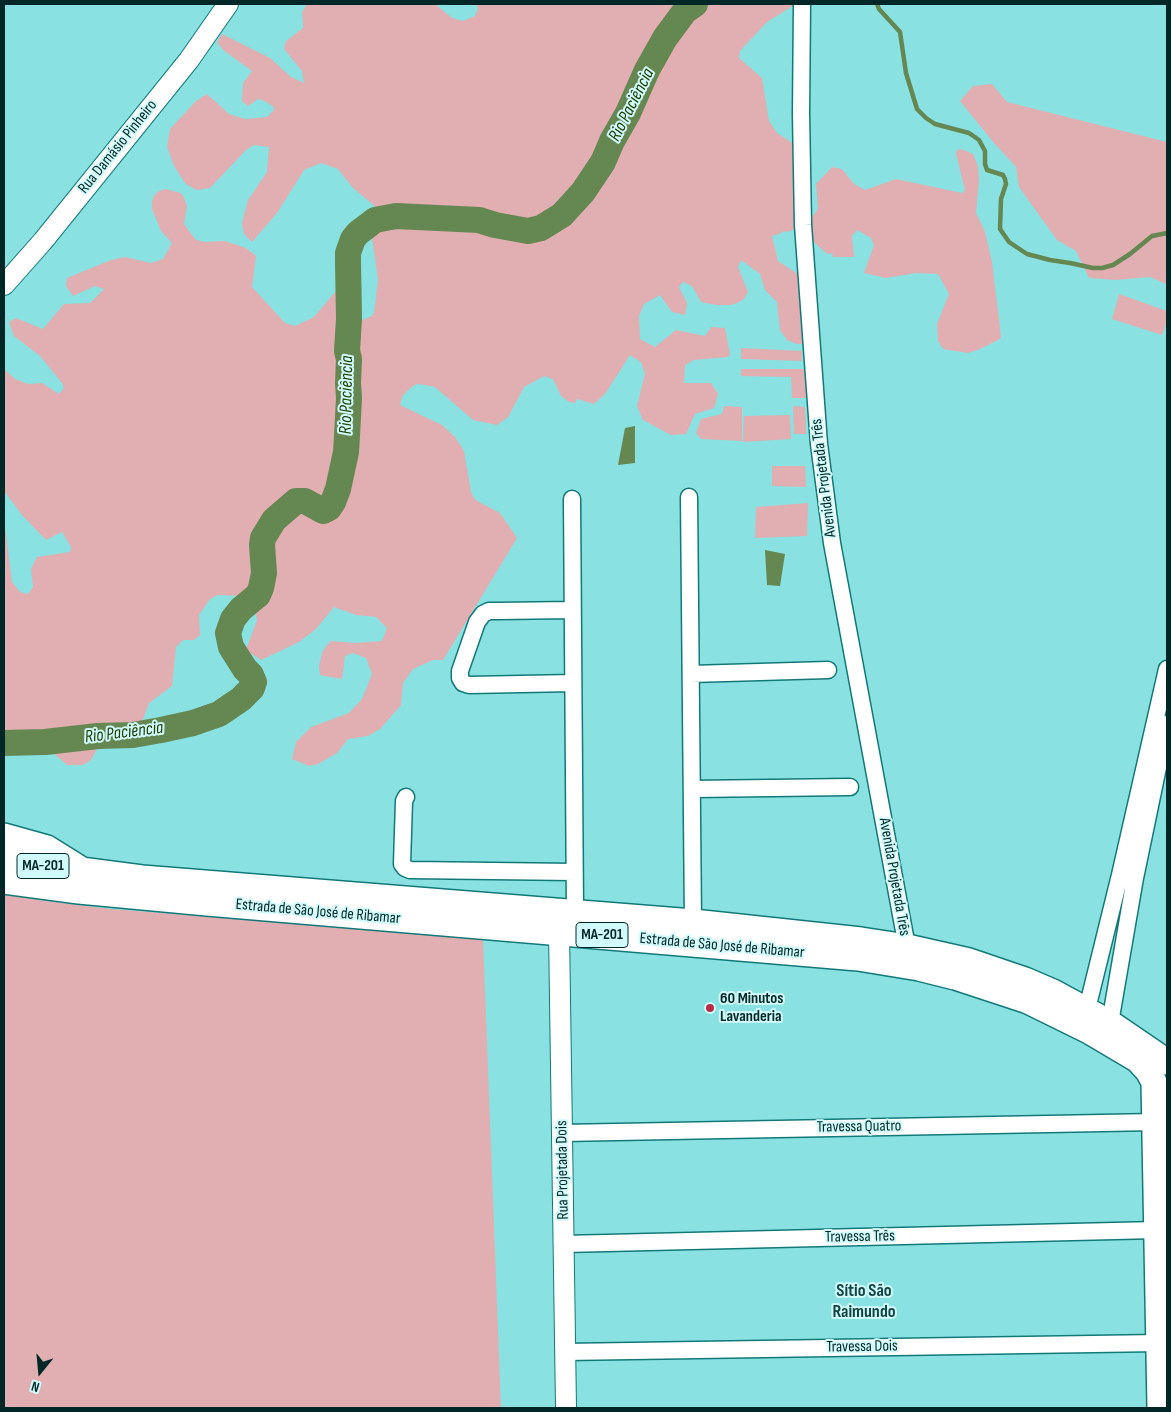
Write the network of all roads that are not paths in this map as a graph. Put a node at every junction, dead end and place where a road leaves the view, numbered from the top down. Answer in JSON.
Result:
{"nodes":[{"id":1,"x":228,"y":4,"type":"edge"},
{"id":2,"x":802,"y":4,"type":"edge"},
{"id":3,"x":4,"y":285,"type":"edge"},
{"id":4,"x":689,"y":497,"type":"dead end"},
{"id":5,"x":572,"y":499,"type":"dead end"},
{"id":6,"x":572,"y":610,"type":"junction"},
{"id":7,"x":1167,"y":669,"type":"edge"},
{"id":8,"x":828,"y":670,"type":"dead end"},
{"id":9,"x":691,"y":674,"type":"junction"},
{"id":10,"x":573,"y":683,"type":"junction"},
{"id":11,"x":1165,"y":690,"type":"edge"},
{"id":12,"x":1163,"y":722,"type":"edge"},
{"id":13,"x":850,"y":787,"type":"dead end"},
{"id":14,"x":692,"y":789,"type":"junction"},
{"id":15,"x":406,"y":797,"type":"dead end"},
{"id":16,"x":4,"y":836,"type":"edge"},
{"id":17,"x":4,"y":860,"type":"edge"},
{"id":18,"x":82,"y":871,"type":"junction"},
{"id":19,"x":574,"y":872,"type":"junction"},
{"id":20,"x":1128,"y":876,"type":"junction"},
{"id":21,"x":4,"y":881,"type":"edge"},
{"id":22,"x":574,"y":912,"type":"junction"},
{"id":23,"x":693,"y":922,"type":"junction"},
{"id":24,"x":559,"y":931,"type":"junction"},
{"id":25,"x":907,"y":947,"type":"junction"},
{"id":26,"x":1087,"y":1010,"type":"junction"},
{"id":27,"x":1110,"y":1023,"type":"junction"},
{"id":28,"x":1167,"y":1062,"type":"edge"},
{"id":29,"x":1159,"y":1105,"type":"edge"},
{"id":30,"x":562,"y":1132,"type":"junction"},
{"id":31,"x":1157,"y":1230,"type":"junction"},
{"id":32,"x":564,"y":1244,"type":"junction"},
{"id":33,"x":1159,"y":1343,"type":"junction"},
{"id":34,"x":565,"y":1352,"type":"junction"},
{"id":35,"x":566,"y":1408,"type":"edge"},
{"id":36,"x":1160,"y":1408,"type":"edge"}],
"edges":[{"from":1,"to":3,"type":"street","name":"Rua Damásio Pinheiro"},
{"from":2,"to":25,"type":"street","name":"Avenida Projetada Três"},
{"from":4,"to":9,"type":"street"},
{"from":5,"to":6,"type":"street"},
{"from":6,"to":10,"type":"street"},
{"from":6,"to":10,"type":"street"},
{"from":7,"to":11,"type":"street"},
{"from":8,"to":9,"type":"street"},
{"from":9,"to":14,"type":"street"},
{"from":10,"to":19,"type":"street"},
{"from":11,"to":12,"type":"street"},
{"from":12,"to":20,"type":"street"},
{"from":13,"to":14,"type":"street"},
{"from":14,"to":23,"type":"street"},
{"from":15,"to":19,"type":"street"},
{"from":16,"to":18,"type":"main road"},
{"from":17,"to":18,"type":"main road","name":"Estrada de São José de Ribamar","number":"MA-201"},
{"from":18,"to":22,"type":"main road","name":"Estrada de São José de Ribamar","number":"MA-201"},
{"from":19,"to":22,"type":"street"},
{"from":20,"to":26,"type":"street"},
{"from":20,"to":27,"type":"street"},
{"from":21,"to":24,"type":"main road","name":"Estrada de São José de Ribamar","number":"MA-201"},
{"from":22,"to":23,"type":"main road","name":"Estrada de São José de Ribamar","number":"MA-201"},
{"from":23,"to":25,"type":"main road","name":"Estrada de São José de Ribamar","number":"MA-201"},
{"from":24,"to":29,"type":"main road","name":"Estrada de São José de Ribamar","number":"MA-201"},
{"from":24,"to":30,"type":"street","name":"Rua Projetada Dois"},
{"from":25,"to":26,"type":"main road","name":"Estrada de São José de Ribamar","number":"MA-201"},
{"from":26,"to":27,"type":"main road","name":"Estrada de São José de Ribamar","number":"MA-201"},
{"from":27,"to":28,"type":"main road","name":"Estrada de São José de Ribamar","number":"MA-201"},
{"from":29,"to":30,"type":"street","name":"Travessa Quatro"},
{"from":29,"to":31,"type":"main road","number":"MA-201"},
{"from":30,"to":32,"type":"street","name":"Rua Projetada Dois"},
{"from":31,"to":32,"type":"street","name":"Travessa Três"},
{"from":31,"to":33,"type":"main road","number":"MA-201"},
{"from":32,"to":34,"type":"street","name":"Rua Projetada Dois"},
{"from":33,"to":34,"type":"street","name":"Travessa Dois"},
{"from":33,"to":36,"type":"main road","number":"MA-201"},
{"from":34,"to":35,"type":"street","name":"Rua Projetada Dois"}]}
